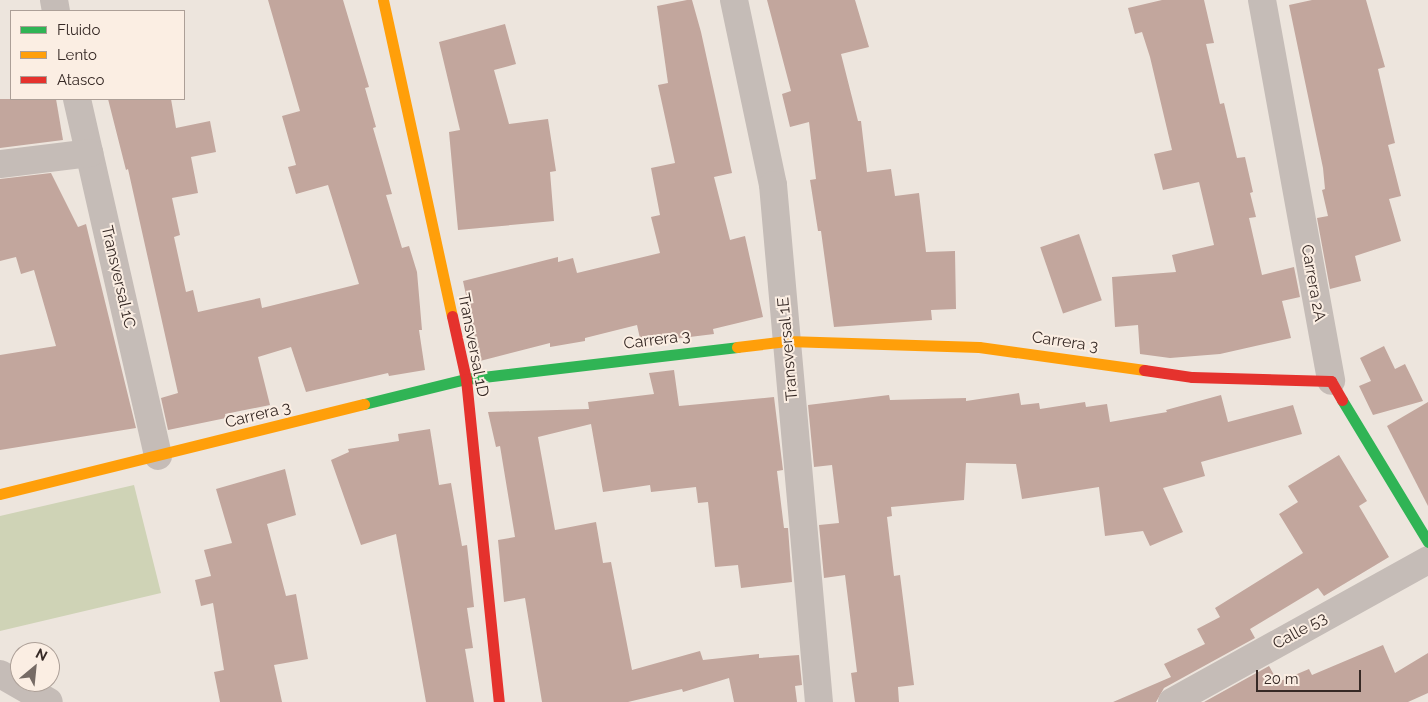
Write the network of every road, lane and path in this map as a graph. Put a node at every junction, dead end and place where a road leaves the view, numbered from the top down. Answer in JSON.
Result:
{"nodes":[{"id":1,"x":383,"y":0,"type":"edge"},
{"id":2,"x":734,"y":0,"type":"edge"},
{"id":3,"x":1262,"y":0,"type":"edge"},
{"id":4,"x":77,"y":100,"type":"edge"},
{"id":5,"x":89,"y":153,"type":"junction"},
{"id":6,"x":0,"y":164,"type":"edge"},
{"id":7,"x":787,"y":341,"type":"junction"},
{"id":8,"x":466,"y":379,"type":"junction"},
{"id":9,"x":1331,"y":381,"type":"junction"},
{"id":10,"x":158,"y":456,"type":"junction"},
{"id":11,"x":0,"y":494,"type":"edge"},
{"id":12,"x":1428,"y":542,"type":"edge"},
{"id":13,"x":1428,"y":560,"type":"edge"},
{"id":14,"x":0,"y":674,"type":"edge"},
{"id":15,"x":1178,"y":700,"type":"edge"},
{"id":16,"x":49,"y":702,"type":"edge"},
{"id":17,"x":499,"y":702,"type":"edge"},
{"id":18,"x":819,"y":702,"type":"edge"}],
"edges":[{"from":1,"to":8,"type":"street","name":"Transversal 1D"},
{"from":2,"to":7,"type":"street","name":"Transversal 1E"},
{"from":3,"to":9,"type":"street","name":"Carrera 2A"},
{"from":4,"to":5,"type":"street","name":"Transversal 1C"},
{"from":5,"to":6,"type":"street"},
{"from":5,"to":10,"type":"street","name":"Transversal 1C"},
{"from":7,"to":8,"type":"street","name":"Carrera 3"},
{"from":7,"to":9,"type":"street","name":"Carrera 3"},
{"from":7,"to":18,"type":"street","name":"Transversal 1E"},
{"from":8,"to":10,"type":"street","name":"Carrera 3"},
{"from":8,"to":17,"type":"street","name":"Transversal 1D"},
{"from":9,"to":12,"type":"street","name":"Carrera 2A"},
{"from":10,"to":11,"type":"street","name":"Carrera 3"},
{"from":13,"to":15,"type":"street","name":"Calle 53"},
{"from":14,"to":16,"type":"street"}]}
